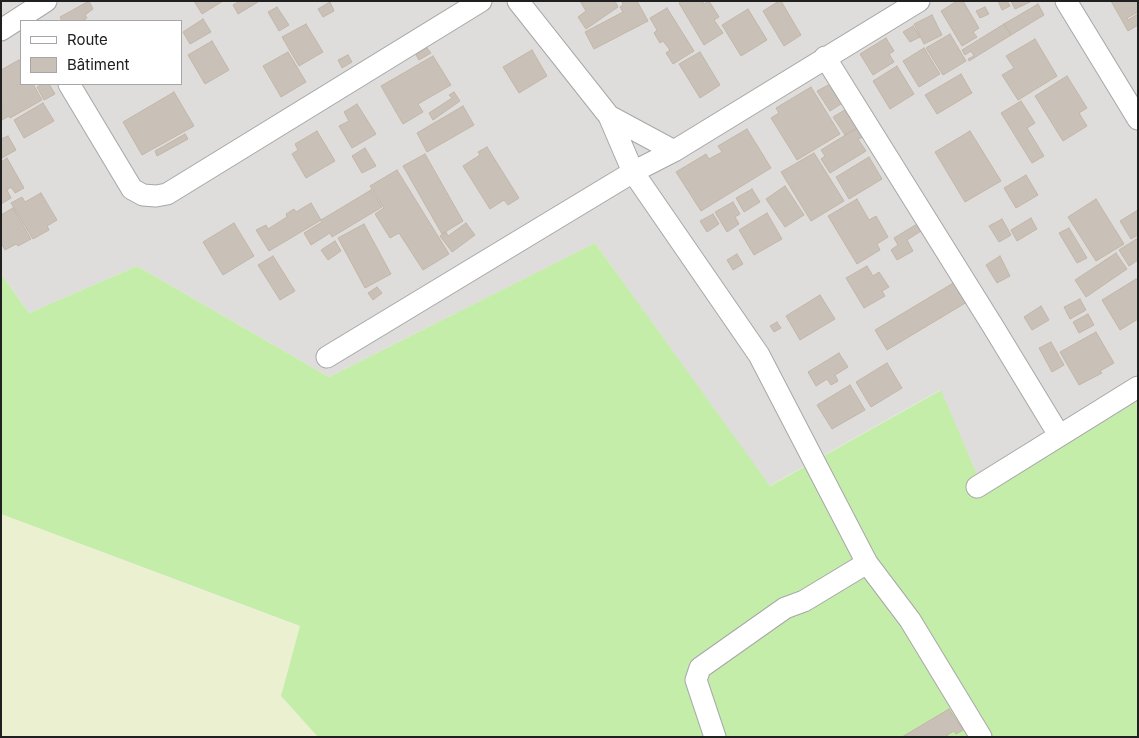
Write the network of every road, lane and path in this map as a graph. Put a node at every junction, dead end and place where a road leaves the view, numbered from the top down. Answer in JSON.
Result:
{"nodes":[{"id":1,"x":46,"y":1,"type":"edge"},
{"id":2,"x":481,"y":1,"type":"edge"},
{"id":3,"x":518,"y":1,"type":"edge"},
{"id":4,"x":919,"y":1,"type":"edge"},
{"id":5,"x":1066,"y":1,"type":"edge"},
{"id":6,"x":27,"y":12,"type":"edge"},
{"id":7,"x":1,"y":30,"type":"edge"},
{"id":8,"x":825,"y":57,"type":"junction"},
{"id":9,"x":70,"y":85,"type":"edge"},
{"id":10,"x":609,"y":116,"type":"junction"},
{"id":11,"x":1138,"y":120,"type":"edge"},
{"id":12,"x":674,"y":151,"type":"junction"},
{"id":13,"x":633,"y":172,"type":"junction"},
{"id":14,"x":327,"y":358,"type":"dead end"},
{"id":15,"x":1138,"y":387,"type":"edge"},
{"id":16,"x":1058,"y":435,"type":"junction"},
{"id":17,"x":977,"y":487,"type":"dead end"},
{"id":18,"x":867,"y":564,"type":"junction"},
{"id":19,"x":715,"y":737,"type":"edge"},
{"id":20,"x":981,"y":737,"type":"edge"}],
"edges":[{"from":1,"to":6,"type":"street"},
{"from":2,"to":9,"type":"street"},
{"from":3,"to":10,"type":"street"},
{"from":4,"to":8,"type":"street"},
{"from":5,"to":11,"type":"street"},
{"from":6,"to":7,"type":"street"},
{"from":8,"to":12,"type":"street"},
{"from":8,"to":16,"type":"street"},
{"from":10,"to":12,"type":"street"},
{"from":10,"to":13,"type":"street"},
{"from":12,"to":13,"type":"street"},
{"from":13,"to":14,"type":"street"},
{"from":13,"to":18,"type":"street"},
{"from":15,"to":16,"type":"street"},
{"from":16,"to":17,"type":"street"},
{"from":18,"to":19,"type":"street"},
{"from":18,"to":20,"type":"street"}]}
